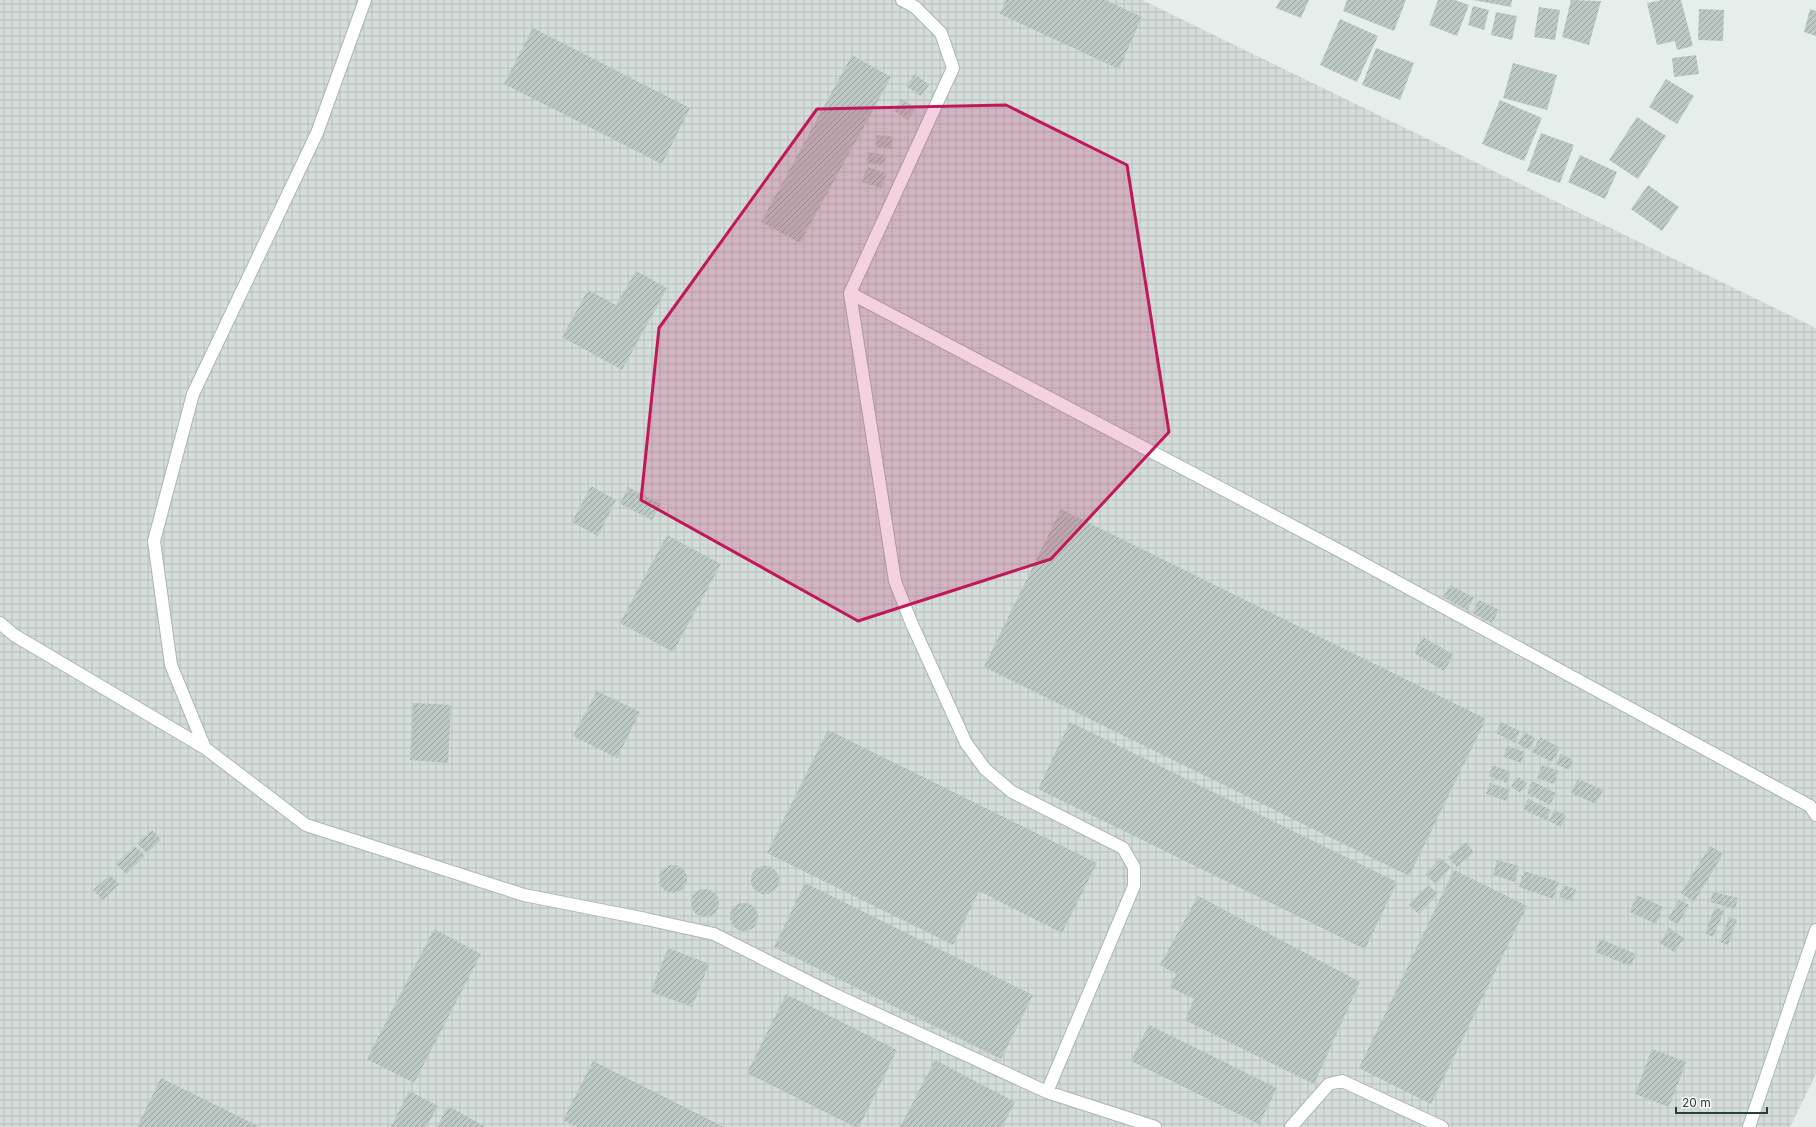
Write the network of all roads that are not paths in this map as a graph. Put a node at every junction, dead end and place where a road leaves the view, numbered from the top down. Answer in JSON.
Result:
{"nodes":[{"id":1,"x":365,"y":0,"type":"edge"},
{"id":2,"x":902,"y":0,"type":"edge"},
{"id":3,"x":850,"y":293,"type":"junction"},
{"id":4,"x":0,"y":623,"type":"edge"},
{"id":5,"x":205,"y":748,"type":"junction"},
{"id":6,"x":1816,"y":815,"type":"edge"},
{"id":7,"x":1816,"y":930,"type":"edge"},
{"id":8,"x":1047,"y":1092,"type":"junction"},
{"id":9,"x":1155,"y":1127,"type":"edge"},
{"id":10,"x":1291,"y":1127,"type":"edge"},
{"id":11,"x":1442,"y":1127,"type":"edge"},
{"id":12,"x":1749,"y":1127,"type":"edge"}],
"edges":[{"from":1,"to":5,"type":"lane"},
{"from":2,"to":3,"type":"lane"},
{"from":3,"to":6,"type":"lane"},
{"from":3,"to":8,"type":"lane"},
{"from":4,"to":5,"type":"lane"},
{"from":5,"to":8,"type":"lane"},
{"from":7,"to":12,"type":"lane"},
{"from":8,"to":9,"type":"lane"},
{"from":10,"to":11,"type":"lane"}]}
